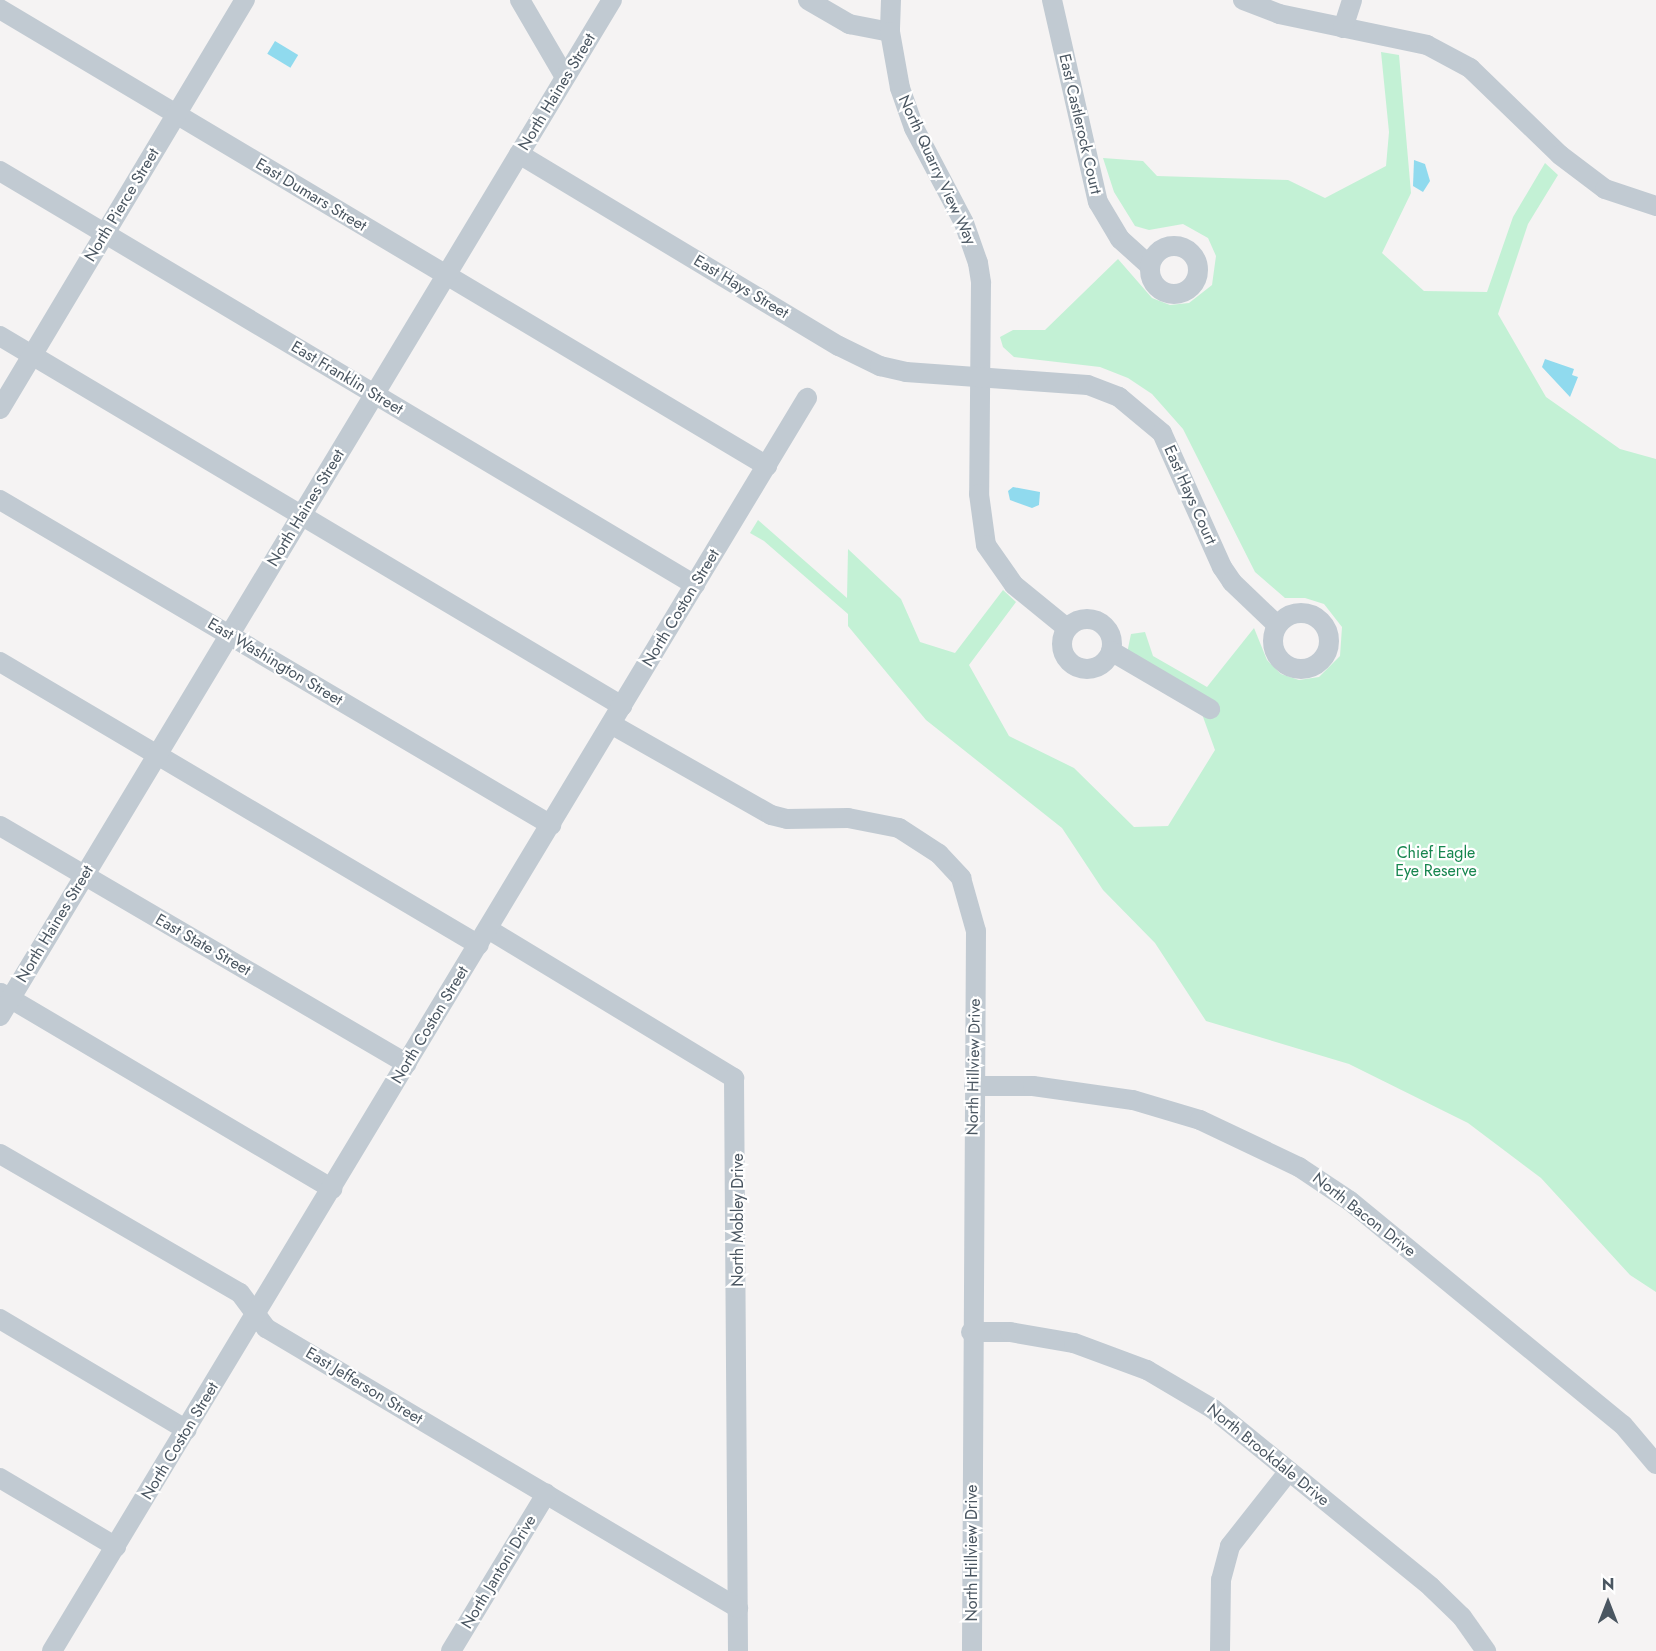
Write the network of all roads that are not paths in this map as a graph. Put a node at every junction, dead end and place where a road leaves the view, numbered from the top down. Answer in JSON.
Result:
{"nodes":[{"id":1,"x":245,"y":0,"type":"edge"},
{"id":2,"x":520,"y":0,"type":"edge"},
{"id":3,"x":612,"y":0,"type":"edge"},
{"id":4,"x":808,"y":0,"type":"edge"},
{"id":5,"x":891,"y":0,"type":"edge"},
{"id":6,"x":1052,"y":0,"type":"edge"},
{"id":7,"x":1243,"y":0,"type":"edge"},
{"id":8,"x":1352,"y":0,"type":"edge"},
{"id":9,"x":0,"y":9,"type":"edge"},
{"id":10,"x":1343,"y":27,"type":"junction"},
{"id":11,"x":890,"y":32,"type":"junction"},
{"id":12,"x":565,"y":77,"type":"junction"},
{"id":13,"x":176,"y":115,"type":"junction"},
{"id":14,"x":519,"y":154,"type":"junction"},
{"id":15,"x":0,"y":171,"type":"edge"},
{"id":16,"x":1656,"y":206,"type":"edge"},
{"id":17,"x":105,"y":234,"type":"junction"},
{"id":18,"x":1150,"y":266,"type":"dead end"},
{"id":19,"x":446,"y":275,"type":"junction"},
{"id":20,"x":0,"y":336,"type":"edge"},
{"id":21,"x":32,"y":356,"type":"junction"},
{"id":22,"x":979,"y":376,"type":"junction"},
{"id":23,"x":374,"y":394,"type":"junction"},
{"id":24,"x":807,"y":398,"type":"dead end"},
{"id":25,"x":0,"y":409,"type":"edge"},
{"id":26,"x":767,"y":466,"type":"junction"},
{"id":27,"x":0,"y":500,"type":"edge"},
{"id":28,"x":301,"y":516,"type":"junction"},
{"id":29,"x":695,"y":585,"type":"junction"},
{"id":30,"x":1277,"y":625,"type":"dead end"},
{"id":31,"x":1067,"y":628,"type":"junction"},
{"id":32,"x":229,"y":635,"type":"junction"},
{"id":33,"x":1111,"y":651,"type":"junction"},
{"id":34,"x":0,"y":662,"type":"edge"},
{"id":35,"x":622,"y":706,"type":"junction"},
{"id":36,"x":1210,"y":709,"type":"dead end"},
{"id":37,"x":611,"y":724,"type":"junction"},
{"id":38,"x":157,"y":755,"type":"junction"},
{"id":39,"x":551,"y":825,"type":"junction"},
{"id":40,"x":0,"y":826,"type":"edge"},
{"id":41,"x":84,"y":876,"type":"junction"},
{"id":42,"x":483,"y":937,"type":"junction"},
{"id":43,"x":5,"y":995,"type":"edge"},
{"id":44,"x":0,"y":1016,"type":"edge"},
{"id":45,"x":407,"y":1064,"type":"junction"},
{"id":46,"x":974,"y":1086,"type":"junction"},
{"id":47,"x":0,"y":1154,"type":"edge"},
{"id":48,"x":332,"y":1189,"type":"junction"},
{"id":49,"x":256,"y":1314,"type":"junction"},
{"id":50,"x":0,"y":1319,"type":"edge"},
{"id":51,"x":971,"y":1332,"type":"junction"},
{"id":52,"x":187,"y":1430,"type":"junction"},
{"id":53,"x":1656,"y":1464,"type":"edge"},
{"id":54,"x":1289,"y":1471,"type":"junction"},
{"id":55,"x":0,"y":1478,"type":"edge"},
{"id":56,"x":546,"y":1494,"type":"junction"},
{"id":57,"x":116,"y":1547,"type":"junction"},
{"id":58,"x":738,"y":1608,"type":"junction"},
{"id":59,"x":52,"y":1651,"type":"edge"},
{"id":60,"x":452,"y":1651,"type":"edge"},
{"id":61,"x":738,"y":1651,"type":"edge"},
{"id":62,"x":972,"y":1651,"type":"edge"},
{"id":63,"x":1220,"y":1651,"type":"edge"},
{"id":64,"x":1486,"y":1651,"type":"edge"}],
"edges":[{"from":1,"to":13,"type":"street","name":"North Pierce Street"},
{"from":2,"to":12,"type":"street"},
{"from":3,"to":12,"type":"street","name":"North Haines Street"},
{"from":4,"to":11,"type":"street"},
{"from":5,"to":11,"type":"street","name":"North Quarry View Way"},
{"from":6,"to":18,"type":"street","name":"East Castlerock Court"},
{"from":7,"to":10,"type":"street"},
{"from":8,"to":10,"type":"street"},
{"from":9,"to":13,"type":"street","name":"East Dumars Street"},
{"from":10,"to":16,"type":"street"},
{"from":11,"to":22,"type":"street","name":"North Quarry View Way"},
{"from":12,"to":14,"type":"street","name":"North Haines Street"},
{"from":13,"to":17,"type":"street","name":"North Pierce Street"},
{"from":13,"to":19,"type":"street","name":"East Dumars Street"},
{"from":14,"to":19,"type":"street","name":"North Haines Street"},
{"from":14,"to":22,"type":"street","name":"East Hays Street"},
{"from":15,"to":17,"type":"street","name":"East Franklin Street"},
{"from":17,"to":21,"type":"street","name":"North Pierce Street"},
{"from":17,"to":23,"type":"street","name":"East Franklin Street"},
{"from":19,"to":23,"type":"street","name":"North Haines Street"},
{"from":19,"to":26,"type":"street","name":"East Dumars Street"},
{"from":20,"to":21,"type":"street"},
{"from":21,"to":25,"type":"street","name":"North Pierce Street"},
{"from":21,"to":28,"type":"street"},
{"from":22,"to":30,"type":"street","name":"East Hays Court"},
{"from":22,"to":31,"type":"street","name":"North Quarry View Way"},
{"from":23,"to":28,"type":"street","name":"North Haines Street"},
{"from":23,"to":29,"type":"street","name":"East Franklin Street"},
{"from":24,"to":26,"type":"street","name":"North Coston Street"},
{"from":26,"to":29,"type":"street","name":"North Coston Street"},
{"from":27,"to":32,"type":"street","name":"East Washington Street"},
{"from":28,"to":32,"type":"street","name":"North Haines Street"},
{"from":28,"to":35,"type":"street"},
{"from":29,"to":35,"type":"street","name":"North Coston Street"},
{"from":31,"to":33,"type":"street"},
{"from":31,"to":33,"type":"street"},
{"from":32,"to":38,"type":"street","name":"North Haines Street"},
{"from":32,"to":39,"type":"street","name":"East Washington Street"},
{"from":33,"to":36,"type":"street"},
{"from":34,"to":38,"type":"street"},
{"from":35,"to":37,"type":"street","name":"North Coston Street"},
{"from":37,"to":39,"type":"street","name":"North Coston Street"},
{"from":37,"to":46,"type":"street","name":"North Hillview Drive"},
{"from":38,"to":41,"type":"street","name":"North Haines Street"},
{"from":38,"to":42,"type":"street"},
{"from":39,"to":42,"type":"street","name":"North Coston Street"},
{"from":40,"to":41,"type":"street","name":"East State Street"},
{"from":41,"to":43,"type":"street","name":"North Haines Street"},
{"from":41,"to":45,"type":"street","name":"East State Street"},
{"from":42,"to":45,"type":"street","name":"North Coston Street"},
{"from":42,"to":58,"type":"street","name":"North Mobley Drive"},
{"from":43,"to":44,"type":"street","name":"North Haines Street"},
{"from":43,"to":48,"type":"street"},
{"from":45,"to":48,"type":"street","name":"North Coston Street"},
{"from":46,"to":51,"type":"street","name":"North Hillview Drive"},
{"from":46,"to":53,"type":"street","name":"North Bacon Drive"},
{"from":47,"to":49,"type":"street","name":"East Jefferson Street"},
{"from":48,"to":49,"type":"street","name":"North Coston Street"},
{"from":49,"to":52,"type":"street","name":"North Coston Street"},
{"from":49,"to":56,"type":"street","name":"East Jefferson Street"},
{"from":50,"to":52,"type":"street"},
{"from":51,"to":54,"type":"street","name":"North Brookdale Drive"},
{"from":51,"to":62,"type":"street","name":"North Hillview Drive"},
{"from":52,"to":57,"type":"street","name":"North Coston Street"},
{"from":54,"to":63,"type":"street"},
{"from":54,"to":64,"type":"street","name":"North Brookdale Drive"},
{"from":55,"to":57,"type":"street"},
{"from":56,"to":58,"type":"street","name":"East Jefferson Street"},
{"from":56,"to":60,"type":"street","name":"North Jantoni Drive"},
{"from":57,"to":59,"type":"street","name":"North Coston Street"},
{"from":58,"to":61,"type":"street","name":"North Mobley Drive"}]}
